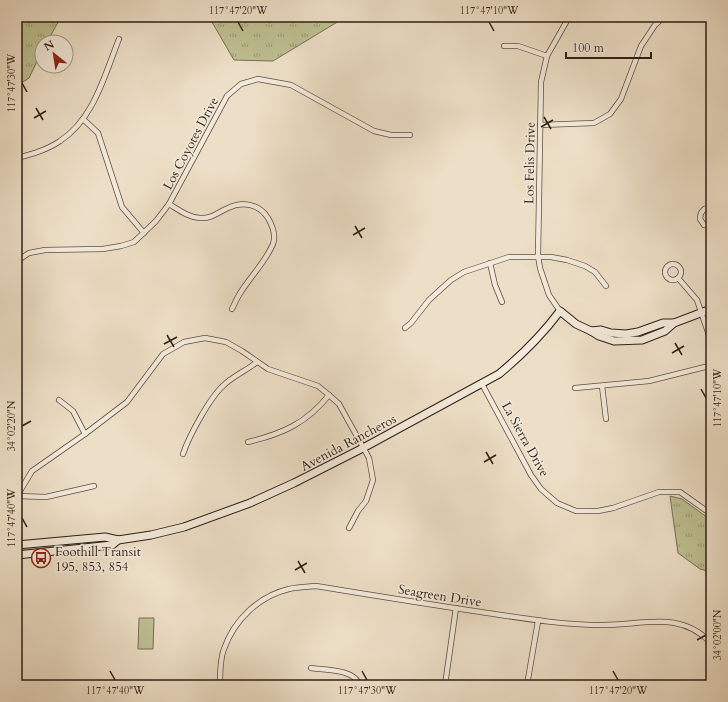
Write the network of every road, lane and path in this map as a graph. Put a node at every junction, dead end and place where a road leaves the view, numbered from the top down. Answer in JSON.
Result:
{"nodes":[{"id":1,"x":569,"y":17,"type":"edge"},
{"id":2,"x":664,"y":17,"type":"edge"},
{"id":3,"x":119,"y":38,"type":"dead end"},
{"id":4,"x":504,"y":46,"type":"dead end"},
{"id":5,"x":547,"y":56,"type":"junction"},
{"id":6,"x":83,"y":119,"type":"junction"},
{"id":7,"x":540,"y":126,"type":"junction"},
{"id":8,"x":410,"y":135,"type":"dead end"},
{"id":9,"x":17,"y":158,"type":"edge"},
{"id":10,"x":169,"y":204,"type":"junction"},
{"id":11,"x":711,"y":208,"type":"edge"},
{"id":12,"x":711,"y":226,"type":"edge"},
{"id":13,"x":144,"y":233,"type":"junction"},
{"id":14,"x":538,"y":256,"type":"junction"},
{"id":15,"x":17,"y":261,"type":"edge"},
{"id":16,"x":490,"y":263,"type":"junction"},
{"id":17,"x":678,"y":278,"type":"dead end"},
{"id":18,"x":606,"y":286,"type":"dead end"},
{"id":19,"x":502,"y":302,"type":"dead end"},
{"id":20,"x":232,"y":309,"type":"dead end"},
{"id":21,"x":711,"y":309,"type":"edge"},
{"id":22,"x":560,"y":311,"type":"junction"},
{"id":23,"x":702,"y":313,"type":"junction"},
{"id":24,"x":405,"y":328,"type":"dead end"},
{"id":25,"x":711,"y":341,"type":"edge"},
{"id":26,"x":257,"y":362,"type":"junction"},
{"id":27,"x":711,"y":365,"type":"edge"},
{"id":28,"x":482,"y":384,"type":"junction"},
{"id":29,"x":602,"y":386,"type":"junction"},
{"id":30,"x":576,"y":388,"type":"dead end"},
{"id":31,"x":329,"y":395,"type":"junction"},
{"id":32,"x":59,"y":400,"type":"dead end"},
{"id":33,"x":606,"y":419,"type":"dead end"},
{"id":34,"x":85,"y":434,"type":"junction"},
{"id":35,"x":248,"y":442,"type":"dead end"},
{"id":36,"x":363,"y":448,"type":"junction"},
{"id":37,"x":183,"y":454,"type":"dead end"},
{"id":38,"x":94,"y":486,"type":"dead end"},
{"id":39,"x":17,"y":496,"type":"edge"},
{"id":40,"x":711,"y":514,"type":"edge"},
{"id":41,"x":349,"y":528,"type":"dead end"},
{"id":42,"x":118,"y":540,"type":"junction"},
{"id":43,"x":17,"y":545,"type":"edge"},
{"id":44,"x":17,"y":555,"type":"edge"},
{"id":45,"x":456,"y":608,"type":"junction"},
{"id":46,"x":538,"y":621,"type":"junction"},
{"id":47,"x":711,"y":643,"type":"edge"},
{"id":48,"x":311,"y":668,"type":"dead end"},
{"id":49,"x":220,"y":685,"type":"edge"},
{"id":50,"x":359,"y":685,"type":"edge"},
{"id":51,"x":445,"y":685,"type":"edge"},
{"id":52,"x":527,"y":685,"type":"edge"}],
"edges":[{"from":1,"to":5,"type":"street","name":"Los Felis Drive"},
{"from":2,"to":7,"type":"street"},
{"from":3,"to":6,"type":"street"},
{"from":4,"to":5,"type":"street"},
{"from":5,"to":7,"type":"street","name":"Los Felis Drive"},
{"from":6,"to":9,"type":"street"},
{"from":6,"to":13,"type":"street"},
{"from":7,"to":14,"type":"street","name":"Los Felis Drive"},
{"from":8,"to":10,"type":"street","name":"Los Coyotes Drive"},
{"from":10,"to":13,"type":"street","name":"Los Coyotes Drive"},
{"from":10,"to":20,"type":"street"},
{"from":11,"to":12,"type":"street"},
{"from":13,"to":15,"type":"street","name":"Los Coyotes Drive"},
{"from":14,"to":16,"type":"street"},
{"from":14,"to":18,"type":"street"},
{"from":14,"to":22,"type":"street","name":"Los Felis Drive"},
{"from":16,"to":19,"type":"street"},
{"from":16,"to":24,"type":"street"},
{"from":17,"to":23,"type":"street"},
{"from":21,"to":23,"type":"main road"},
{"from":22,"to":23,"type":"main road"},
{"from":22,"to":28,"type":"main road","name":"Avenida Rancheros"},
{"from":23,"to":25,"type":"street"},
{"from":26,"to":31,"type":"street"},
{"from":26,"to":34,"type":"street"},
{"from":26,"to":37,"type":"street"},
{"from":27,"to":29,"type":"street"},
{"from":28,"to":36,"type":"main road","name":"Avenida Rancheros"},
{"from":28,"to":40,"type":"street","name":"La Sierra Drive"},
{"from":29,"to":30,"type":"street"},
{"from":29,"to":33,"type":"street"},
{"from":31,"to":35,"type":"street"},
{"from":31,"to":36,"type":"street"},
{"from":32,"to":34,"type":"street"},
{"from":34,"to":39,"type":"street"},
{"from":36,"to":41,"type":"street"},
{"from":36,"to":42,"type":"main road","name":"Avenida Rancheros"},
{"from":38,"to":39,"type":"street"},
{"from":42,"to":43,"type":"main road","name":"Avenida Rancheros"},
{"from":42,"to":44,"type":"main road","name":"Avenida Rancheros"},
{"from":45,"to":46,"type":"street","name":"Seagreen Drive"},
{"from":45,"to":49,"type":"street","name":"Seagreen Drive"},
{"from":45,"to":51,"type":"street"},
{"from":46,"to":47,"type":"street","name":"Seagreen Drive"},
{"from":46,"to":52,"type":"street"},
{"from":48,"to":50,"type":"street"}]}
